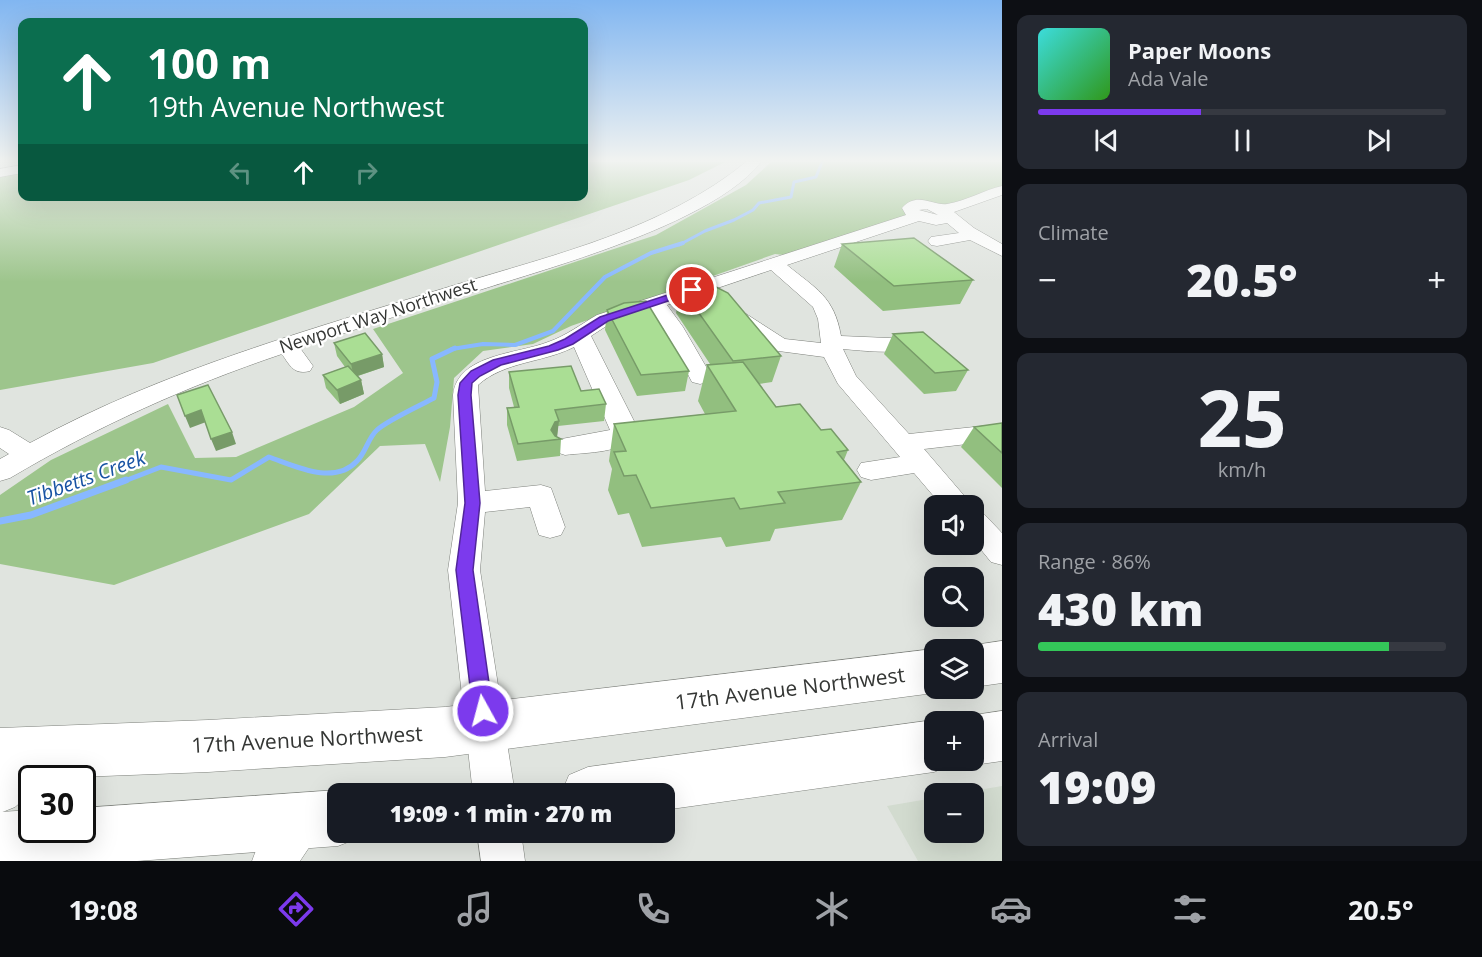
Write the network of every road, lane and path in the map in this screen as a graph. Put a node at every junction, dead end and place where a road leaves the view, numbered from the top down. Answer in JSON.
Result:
{"nodes":[{"id":1,"x":698,"y":202,"type":"edge"},
{"id":2,"x":970,"y":202,"type":"edge"},
{"id":3,"x":936,"y":215,"type":"junction"},
{"id":4,"x":963,"y":238,"type":"junction"},
{"id":5,"x":937,"y":241,"type":"dead end"},
{"id":6,"x":1002,"y":251,"type":"edge"},
{"id":7,"x":772,"y":262,"type":"junction"},
{"id":8,"x":1002,"y":263,"type":"edge"},
{"id":9,"x":692,"y":290,"type":"junction"},
{"id":10,"x":655,"y":303,"type":"junction"},
{"id":11,"x":579,"y":334,"type":"junction"},
{"id":12,"x":905,"y":344,"type":"edge"},
{"id":13,"x":286,"y":345,"type":"junction"},
{"id":14,"x":832,"y":345,"type":"junction"},
{"id":15,"x":302,"y":366,"type":"dead end"},
{"id":16,"x":700,"y":377,"type":"dead end"},
{"id":17,"x":1002,"y":432,"type":"edge"},
{"id":18,"x":0,"y":436,"type":"edge"},
{"id":19,"x":903,"y":443,"type":"junction"},
{"id":20,"x":566,"y":446,"type":"dead end"},
{"id":21,"x":29,"y":454,"type":"junction"},
{"id":22,"x":921,"y":463,"type":"junction"},
{"id":23,"x":0,"y":471,"type":"edge"},
{"id":24,"x":872,"y":471,"type":"dead end"},
{"id":25,"x":949,"y":495,"type":"edge"},
{"id":26,"x":472,"y":503,"type":"junction"},
{"id":27,"x":550,"y":526,"type":"dead end"},
{"id":28,"x":984,"y":533,"type":"edge"},
{"id":29,"x":1002,"y":554,"type":"edge"},
{"id":30,"x":1002,"y":662,"type":"edge"},
{"id":31,"x":984,"y":665,"type":"edge"},
{"id":32,"x":924,"y":672,"type":"edge"},
{"id":33,"x":486,"y":728,"type":"junction"},
{"id":34,"x":1002,"y":736,"type":"edge"},
{"id":35,"x":984,"y":739,"type":"edge"},
{"id":36,"x":924,"y":747,"type":"edge"},
{"id":37,"x":49,"y":752,"type":"junction"},
{"id":38,"x":0,"y":753,"type":"edge"},
{"id":39,"x":493,"y":783,"type":"edge"},
{"id":40,"x":667,"y":783,"type":"edge"},
{"id":41,"x":0,"y":792,"type":"edge"},
{"id":42,"x":304,"y":833,"type":"edge"},
{"id":43,"x":0,"y":840,"type":"edge"},
{"id":44,"x":501,"y":843,"type":"edge"},
{"id":45,"x":503,"y":861,"type":"edge"}],
"edges":[{"from":1,"to":13,"type":"street","name":"Newport Way Northwest"},
{"from":2,"to":3,"type":"street"},
{"from":3,"to":4,"type":"street"},
{"from":3,"to":6,"type":"street"},
{"from":3,"to":7,"type":"street"},
{"from":4,"to":5,"type":"street"},
{"from":4,"to":8,"type":"street"},
{"from":7,"to":9,"type":"street"},
{"from":7,"to":14,"type":"street"},
{"from":9,"to":10,"type":"street"},
{"from":9,"to":14,"type":"street"},
{"from":10,"to":11,"type":"street"},
{"from":10,"to":16,"type":"street"},
{"from":11,"to":20,"type":"street"},
{"from":11,"to":26,"type":"street"},
{"from":12,"to":14,"type":"street"},
{"from":13,"to":15,"type":"street"},
{"from":13,"to":21,"type":"street","name":"Newport Way Northwest"},
{"from":14,"to":19,"type":"street"},
{"from":17,"to":19,"type":"street"},
{"from":18,"to":21,"type":"street"},
{"from":19,"to":22,"type":"street"},
{"from":21,"to":23,"type":"street","name":"Newport Way Northwest"},
{"from":22,"to":24,"type":"street"},
{"from":22,"to":25,"type":"street"},
{"from":26,"to":27,"type":"street"},
{"from":26,"to":33,"type":"street"},
{"from":28,"to":29,"type":"street"},
{"from":30,"to":31,"type":"main road"},
{"from":32,"to":33,"type":"main road","name":"17th Avenue Northwest"},
{"from":33,"to":37,"type":"main road","name":"17th Avenue Northwest"},
{"from":33,"to":39,"type":"street"},
{"from":34,"to":35,"type":"main road"},
{"from":36,"to":40,"type":"main road"},
{"from":37,"to":38,"type":"main road","name":"17th Avenue Northwest"},
{"from":37,"to":41,"type":"street"},
{"from":42,"to":43,"type":"main road"},
{"from":44,"to":45,"type":"street"}]}
